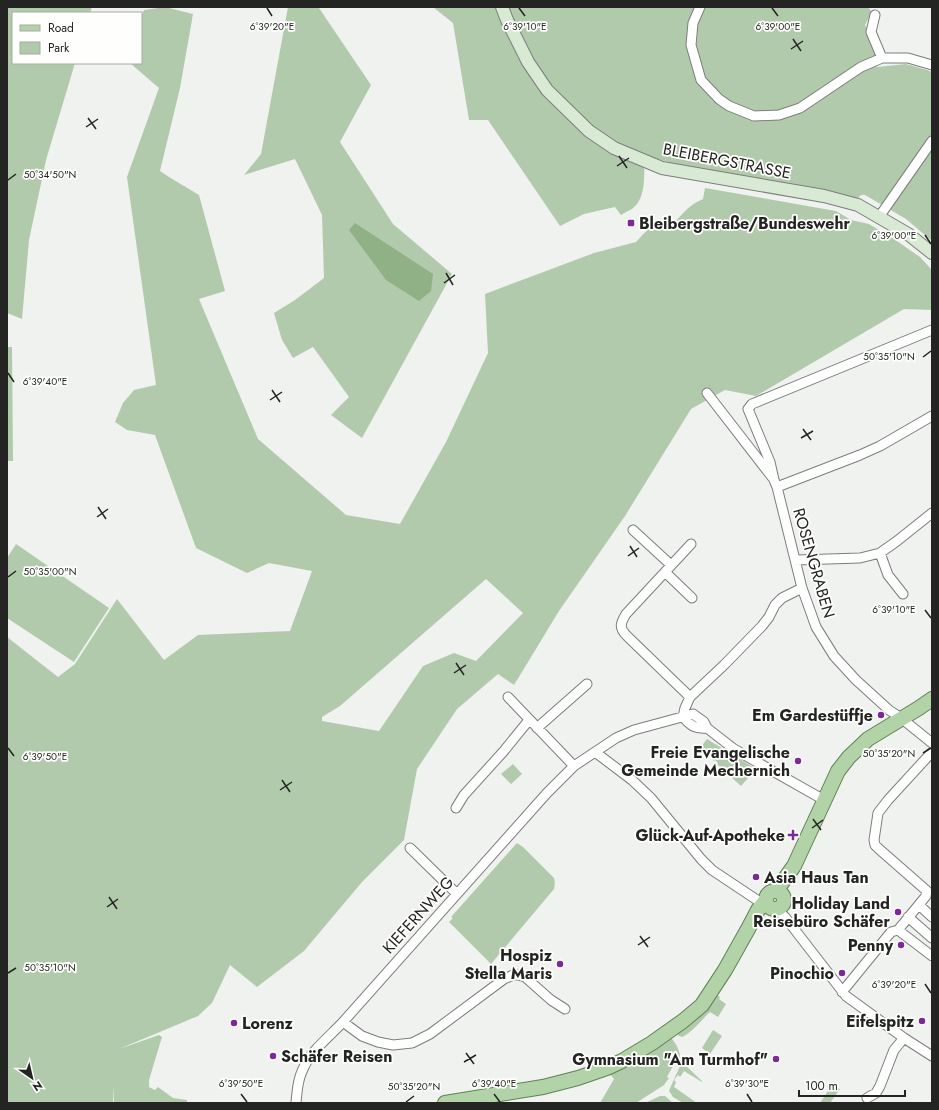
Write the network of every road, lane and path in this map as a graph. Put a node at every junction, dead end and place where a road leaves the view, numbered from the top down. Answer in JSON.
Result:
{"nodes":[{"id":1,"x":502,"y":7,"type":"edge"},
{"id":2,"x":700,"y":7,"type":"edge"},
{"id":3,"x":875,"y":15,"type":"dead end"},
{"id":4,"x":882,"y":58,"type":"junction"},
{"id":5,"x":932,"y":65,"type":"edge"},
{"id":6,"x":932,"y":141,"type":"edge"},
{"id":7,"x":879,"y":217,"type":"junction"},
{"id":8,"x":932,"y":253,"type":"edge"},
{"id":9,"x":932,"y":330,"type":"edge"},
{"id":10,"x":707,"y":393,"type":"dead end"},
{"id":11,"x":932,"y":416,"type":"edge"},
{"id":12,"x":776,"y":483,"type":"junction"},
{"id":13,"x":932,"y":513,"type":"edge"},
{"id":14,"x":633,"y":530,"type":"dead end"},
{"id":15,"x":691,"y":544,"type":"dead end"},
{"id":16,"x":880,"y":553,"type":"junction"},
{"id":17,"x":796,"y":560,"type":"junction"},
{"id":18,"x":668,"y":568,"type":"junction"},
{"id":19,"x":802,"y":588,"type":"junction"},
{"id":20,"x":903,"y":594,"type":"dead end"},
{"id":21,"x":692,"y":598,"type":"dead end"},
{"id":22,"x":587,"y":684,"type":"dead end"},
{"id":23,"x":508,"y":697,"type":"dead end"},
{"id":24,"x":690,"y":697,"type":"junction"},
{"id":25,"x":932,"y":698,"type":"edge"},
{"id":26,"x":683,"y":717,"type":"junction"},
{"id":27,"x":901,"y":718,"type":"junction"},
{"id":28,"x":529,"y":720,"type":"junction"},
{"id":29,"x":537,"y":728,"type":"junction"},
{"id":30,"x":932,"y":743,"type":"edge"},
{"id":31,"x":595,"y":752,"type":"junction"},
{"id":32,"x":932,"y":752,"type":"edge"},
{"id":33,"x":574,"y":766,"type":"junction"},
{"id":34,"x":824,"y":800,"type":"junction"},
{"id":35,"x":456,"y":808,"type":"dead end"},
{"id":36,"x":410,"y":848,"type":"dead end"},
{"id":37,"x":457,"y":894,"type":"junction"},
{"id":38,"x":928,"y":896,"type":"edge"},
{"id":39,"x":768,"y":905,"type":"junction"},
{"id":40,"x":919,"y":905,"type":"junction"},
{"id":41,"x":908,"y":917,"type":"junction"},
{"id":42,"x":932,"y":917,"type":"edge"},
{"id":43,"x":898,"y":930,"type":"junction"},
{"id":44,"x":932,"y":938,"type":"edge"},
{"id":45,"x":932,"y":956,"type":"edge"},
{"id":46,"x":842,"y":992,"type":"junction"},
{"id":47,"x":565,"y":1009,"type":"dead end"},
{"id":48,"x":343,"y":1022,"type":"junction"},
{"id":49,"x":904,"y":1038,"type":"junction"},
{"id":50,"x":932,"y":1056,"type":"edge"},
{"id":51,"x":867,"y":1098,"type":"dead end"},
{"id":52,"x":296,"y":1103,"type":"edge"},
{"id":53,"x":445,"y":1103,"type":"edge"}],
"edges":[{"from":1,"to":7,"type":"street","name":"BLEIBERGSTRASSE"},
{"from":2,"to":4,"type":"street"},
{"from":3,"to":4,"type":"street"},
{"from":4,"to":5,"type":"street"},
{"from":6,"to":7,"type":"street"},
{"from":7,"to":8,"type":"street","name":"BLEIBERGSTRASSE"},
{"from":9,"to":12,"type":"street","name":"ROSENGRABEN"},
{"from":10,"to":12,"type":"street","name":"ROSENGRABEN"},
{"from":11,"to":12,"type":"street"},
{"from":12,"to":17,"type":"street","name":"ROSENGRABEN"},
{"from":13,"to":16,"type":"street"},
{"from":14,"to":18,"type":"street"},
{"from":15,"to":18,"type":"street"},
{"from":16,"to":17,"type":"street"},
{"from":16,"to":20,"type":"street"},
{"from":17,"to":19,"type":"street","name":"ROSENGRABEN"},
{"from":18,"to":21,"type":"street"},
{"from":18,"to":24,"type":"street"},
{"from":19,"to":24,"type":"street"},
{"from":19,"to":27,"type":"street","name":"ROSENGRABEN"},
{"from":22,"to":29,"type":"street"},
{"from":23,"to":28,"type":"street"},
{"from":24,"to":26,"type":"street"},
{"from":25,"to":27,"type":"main road"},
{"from":26,"to":31,"type":"street","name":"KIEFERNWEG"},
{"from":26,"to":34,"type":"street"},
{"from":27,"to":30,"type":"street","name":"ROSENGRABEN"},
{"from":27,"to":34,"type":"main road"},
{"from":28,"to":29,"type":"street"},
{"from":28,"to":35,"type":"street"},
{"from":29,"to":33,"type":"street"},
{"from":31,"to":33,"type":"street","name":"KIEFERNWEG"},
{"from":31,"to":39,"type":"street"},
{"from":32,"to":38,"type":"street"},
{"from":33,"to":37,"type":"street","name":"KIEFERNWEG"},
{"from":34,"to":39,"type":"main road"},
{"from":36,"to":37,"type":"street"},
{"from":37,"to":48,"type":"street","name":"KIEFERNWEG"},
{"from":38,"to":40,"type":"street"},
{"from":39,"to":46,"type":"street"},
{"from":39,"to":53,"type":"main road"},
{"from":40,"to":41,"type":"street"},
{"from":40,"to":42,"type":"street"},
{"from":41,"to":43,"type":"street"},
{"from":41,"to":44,"type":"street"},
{"from":43,"to":45,"type":"street"},
{"from":43,"to":46,"type":"street"},
{"from":46,"to":49,"type":"street"},
{"from":47,"to":48,"type":"street"},
{"from":48,"to":52,"type":"street","name":"KIEFERNWEG"},
{"from":49,"to":50,"type":"street"},
{"from":49,"to":51,"type":"street"}]}
